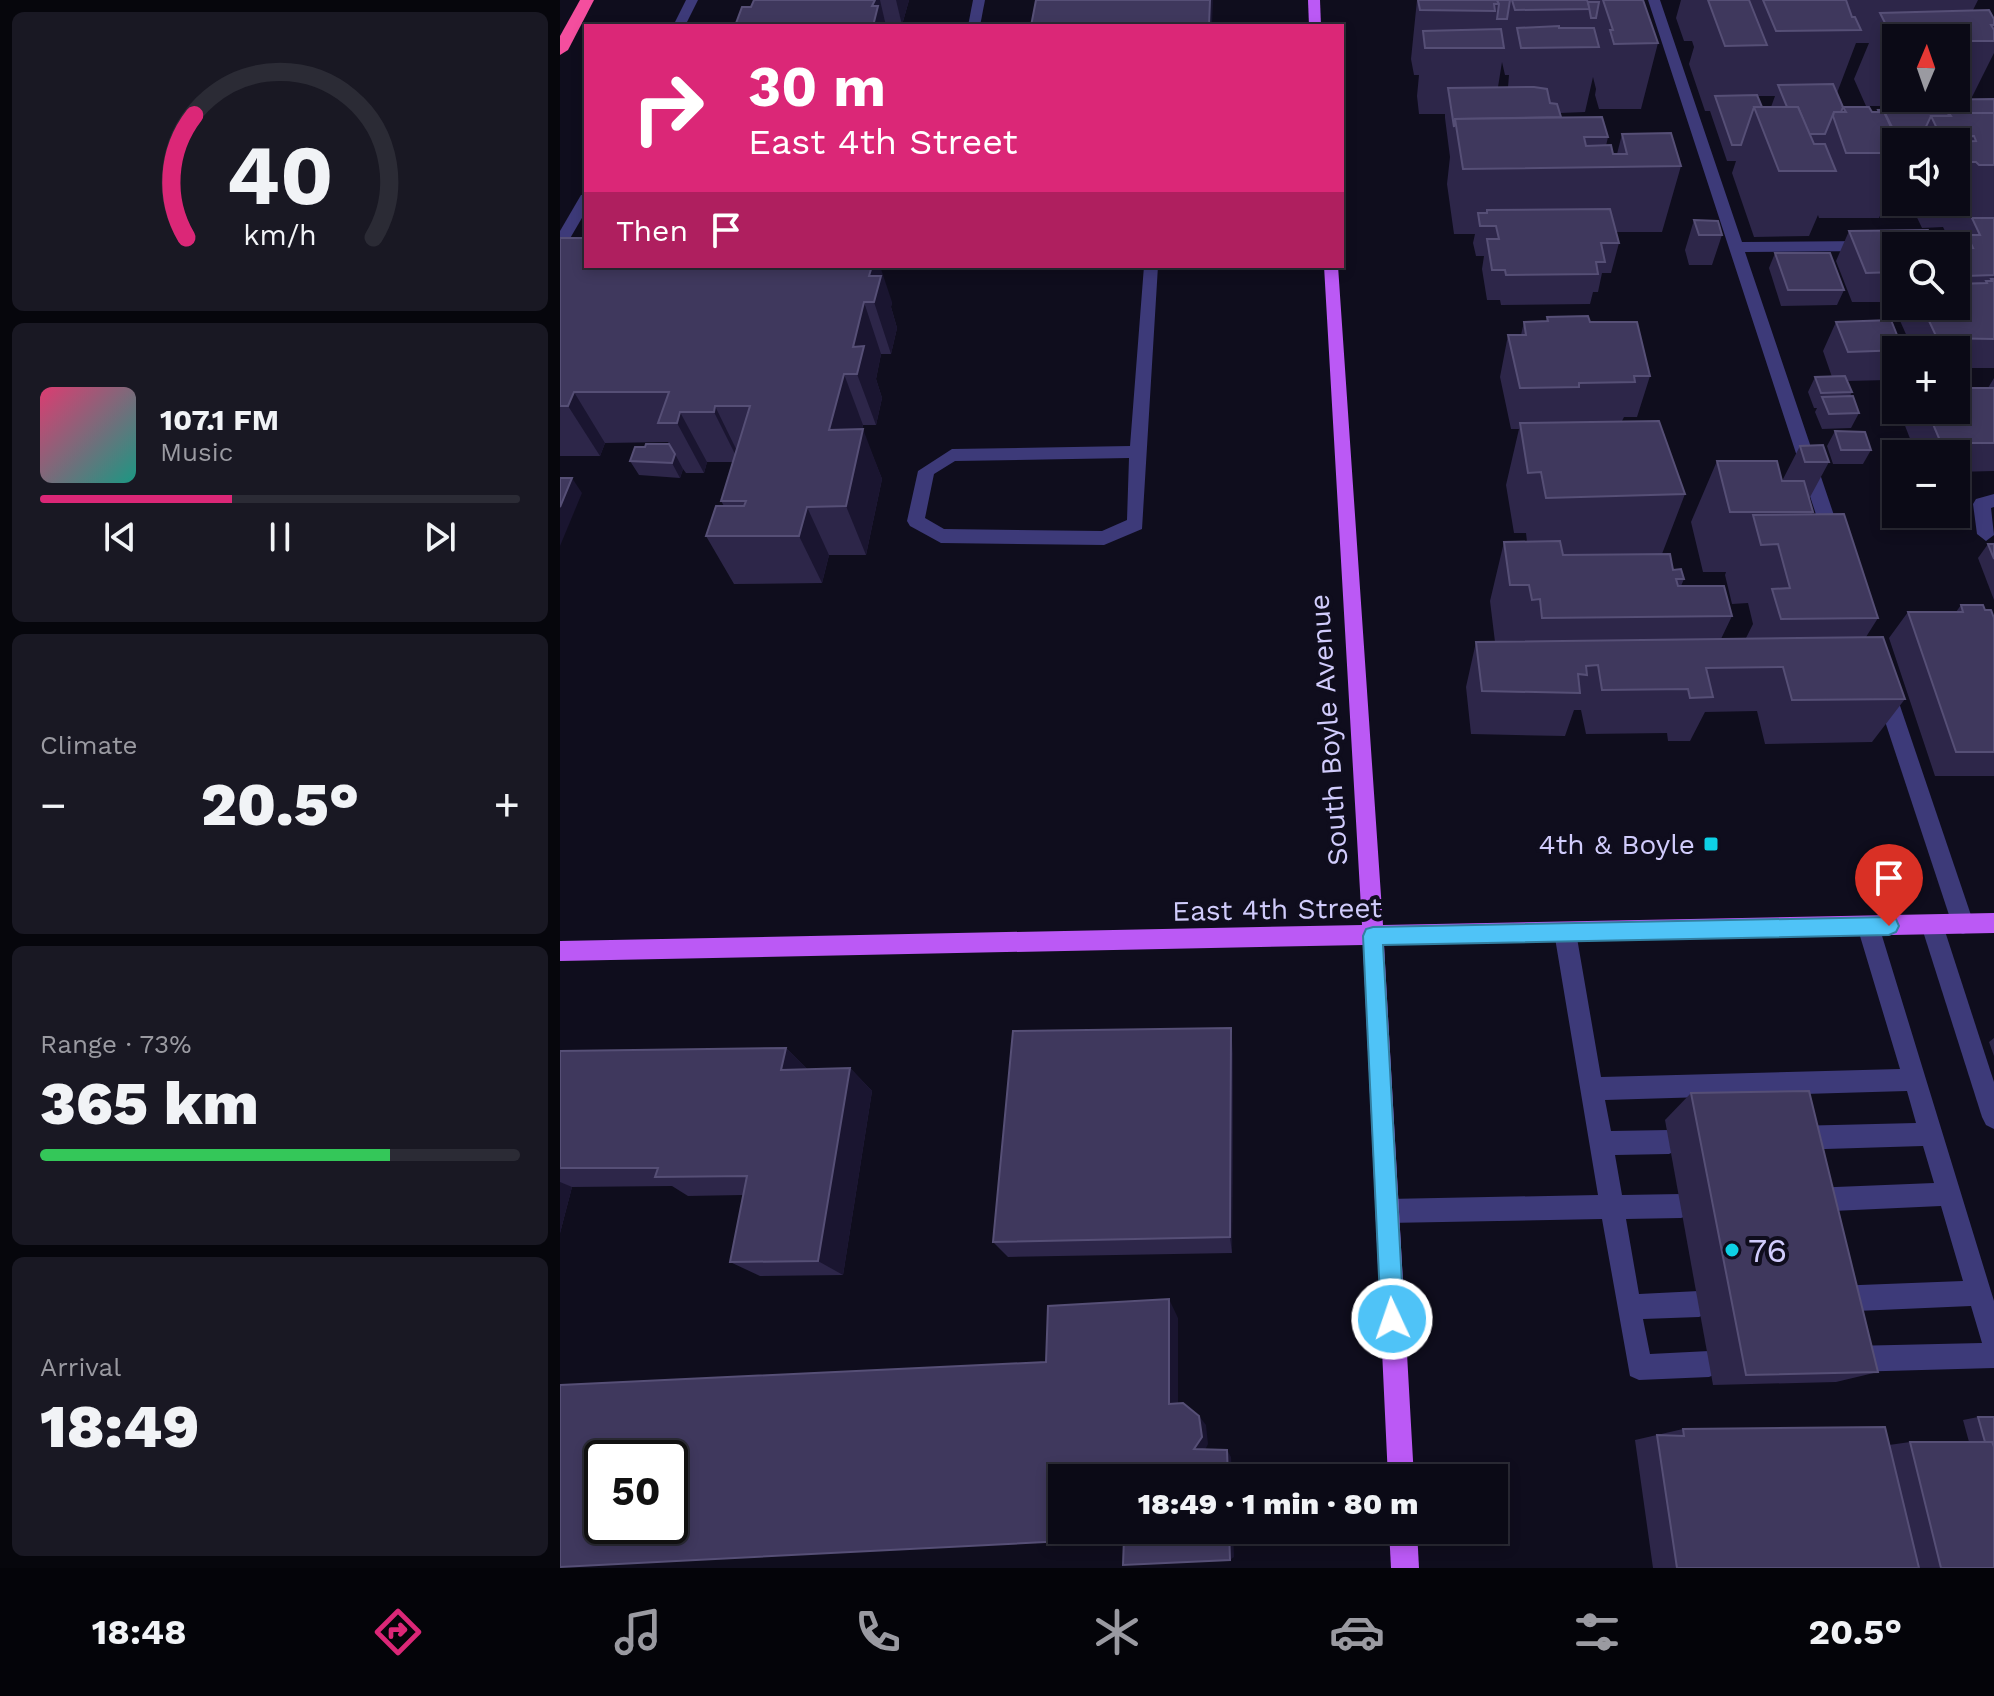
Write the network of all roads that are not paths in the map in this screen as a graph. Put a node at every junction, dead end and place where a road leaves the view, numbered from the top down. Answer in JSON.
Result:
{"nodes":[{"id":1,"x":587,"y":0,"type":"edge"},
{"id":2,"x":692,"y":0,"type":"edge"},
{"id":3,"x":979,"y":0,"type":"edge"},
{"id":4,"x":1314,"y":0,"type":"edge"},
{"id":5,"x":1654,"y":0,"type":"edge"},
{"id":6,"x":680,"y":24,"type":"edge"},
{"id":7,"x":974,"y":24,"type":"edge"},
{"id":8,"x":1315,"y":24,"type":"edge"},
{"id":9,"x":560,"y":50,"type":"edge"},
{"id":10,"x":584,"y":202,"type":"edge"},
{"id":11,"x":560,"y":244,"type":"edge"},
{"id":12,"x":1970,"y":245,"type":"edge"},
{"id":13,"x":1994,"y":245,"type":"edge"},
{"id":14,"x":1882,"y":246,"type":"edge"},
{"id":15,"x":1734,"y":247,"type":"junction"},
{"id":16,"x":1151,"y":268,"type":"edge"},
{"id":17,"x":1331,"y":268,"type":"edge"},
{"id":18,"x":1138,"y":452,"type":"junction"},
{"id":19,"x":1994,"y":500,"type":"edge"},
{"id":20,"x":1986,"y":534,"type":"dead end"},
{"id":21,"x":1840,"y":559,"type":"edge"},
{"id":22,"x":1880,"y":678,"type":"edge"},
{"id":23,"x":1994,"y":923,"type":"edge"},
{"id":24,"x":1963,"y":924,"type":"junction"},
{"id":25,"x":1932,"y":925,"type":"junction"},
{"id":26,"x":1868,"y":926,"type":"junction"},
{"id":27,"x":1565,"y":932,"type":"junction"},
{"id":28,"x":1373,"y":936,"type":"junction"},
{"id":29,"x":560,"y":951,"type":"edge"},
{"id":30,"x":1915,"y":1080,"type":"junction"},
{"id":31,"x":1593,"y":1089,"type":"junction"},
{"id":32,"x":1994,"y":1117,"type":"edge"},
{"id":33,"x":1931,"y":1134,"type":"junction"},
{"id":34,"x":1781,"y":1138,"type":"edge"},
{"id":35,"x":1669,"y":1142,"type":"dead end"},
{"id":36,"x":1602,"y":1143,"type":"junction"},
{"id":37,"x":1949,"y":1194,"type":"junction"},
{"id":38,"x":1795,"y":1201,"type":"edge"},
{"id":39,"x":1681,"y":1206,"type":"dead end"},
{"id":40,"x":1613,"y":1209,"type":"junction"},
{"id":41,"x":1387,"y":1211,"type":"junction"},
{"id":42,"x":1979,"y":1293,"type":"junction"},
{"id":43,"x":1818,"y":1300,"type":"edge"},
{"id":44,"x":1699,"y":1304,"type":"dead end"},
{"id":45,"x":1629,"y":1307,"type":"junction"},
{"id":46,"x":1994,"y":1342,"type":"edge"},
{"id":47,"x":1994,"y":1355,"type":"edge"},
{"id":48,"x":1831,"y":1359,"type":"edge"},
{"id":49,"x":1709,"y":1364,"type":"dead end"},
{"id":50,"x":1400,"y":1464,"type":"edge"},
{"id":51,"x":1404,"y":1544,"type":"edge"},
{"id":52,"x":1405,"y":1568,"type":"edge"}],
"edges":[{"from":1,"to":9,"type":"highway"},
{"from":2,"to":6,"type":"lane"},
{"from":3,"to":7,"type":"lane"},
{"from":4,"to":8,"type":"main road"},
{"from":5,"to":15,"type":"lane"},
{"from":10,"to":11,"type":"lane"},
{"from":12,"to":13,"type":"lane"},
{"from":14,"to":15,"type":"lane"},
{"from":15,"to":21,"type":"lane"},
{"from":16,"to":18,"type":"lane"},
{"from":17,"to":28,"type":"main road","name":"South Boyle Avenue"},
{"from":18,"to":18,"type":"lane"},
{"from":19,"to":20,"type":"lane"},
{"from":22,"to":24,"type":"lane"},
{"from":23,"to":24,"type":"main road","name":"East 4th Street"},
{"from":24,"to":25,"type":"main road","name":"East 4th Street"},
{"from":25,"to":26,"type":"main road","name":"East 4th Street"},
{"from":25,"to":32,"type":"lane"},
{"from":26,"to":27,"type":"main road","name":"East 4th Street"},
{"from":26,"to":30,"type":"lane"},
{"from":27,"to":28,"type":"main road","name":"East 4th Street"},
{"from":27,"to":31,"type":"lane"},
{"from":28,"to":29,"type":"main road","name":"East 4th Street"},
{"from":28,"to":41,"type":"main road","name":"South Boyle Avenue"},
{"from":30,"to":31,"type":"lane"},
{"from":30,"to":33,"type":"lane"},
{"from":31,"to":36,"type":"lane"},
{"from":33,"to":34,"type":"lane"},
{"from":33,"to":37,"type":"lane"},
{"from":35,"to":36,"type":"lane"},
{"from":36,"to":40,"type":"lane"},
{"from":37,"to":38,"type":"lane"},
{"from":37,"to":42,"type":"lane"},
{"from":39,"to":40,"type":"lane"},
{"from":40,"to":41,"type":"lane"},
{"from":40,"to":45,"type":"lane"},
{"from":41,"to":50,"type":"main road","name":"South Boyle Avenue"},
{"from":42,"to":43,"type":"lane"},
{"from":42,"to":46,"type":"lane"},
{"from":44,"to":45,"type":"lane"},
{"from":45,"to":49,"type":"lane"},
{"from":47,"to":48,"type":"lane"},
{"from":51,"to":52,"type":"main road"}]}
